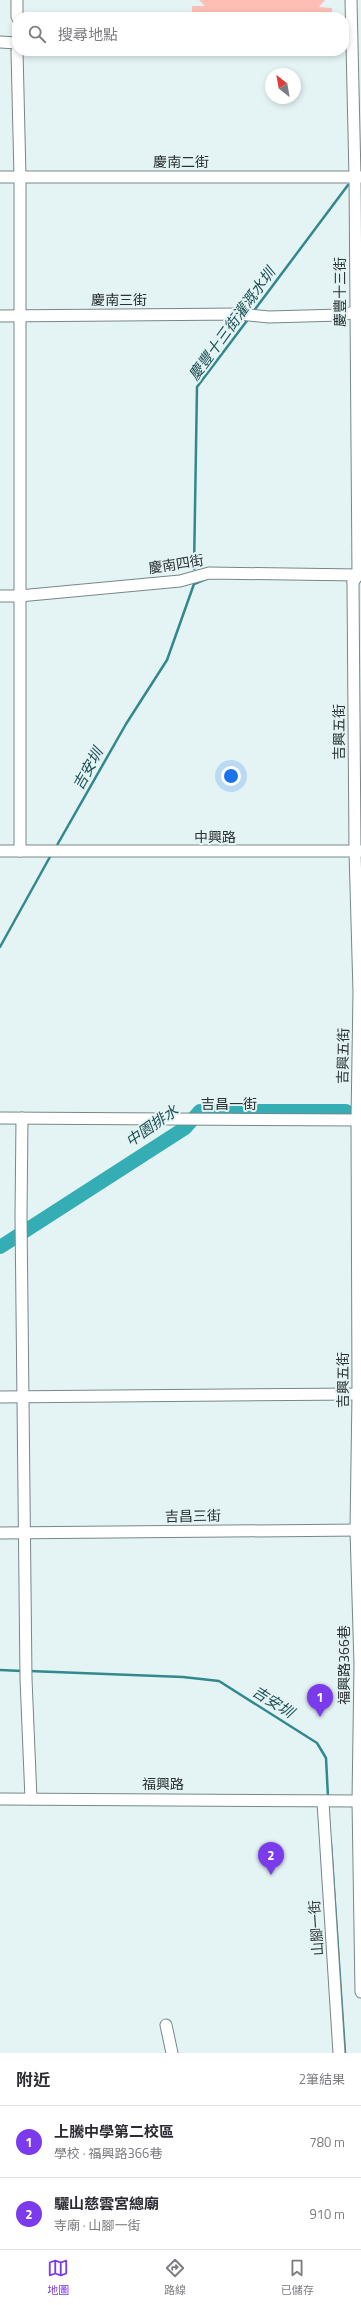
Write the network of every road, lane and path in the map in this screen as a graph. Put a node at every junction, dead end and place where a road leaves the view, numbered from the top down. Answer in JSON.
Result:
{"nodes":[{"id":1,"x":17,"y":0,"type":"edge"},
{"id":2,"x":351,"y":0,"type":"edge"},
{"id":3,"x":17,"y":12,"type":"edge"},
{"id":4,"x":352,"y":41,"type":"edge"},
{"id":5,"x":0,"y":42,"type":"edge"},
{"id":6,"x":12,"y":43,"type":"edge"},
{"id":7,"x":17,"y":56,"type":"edge"},
{"id":8,"x":357,"y":92,"type":"edge"},
{"id":9,"x":0,"y":177,"type":"edge"},
{"id":10,"x":20,"y":177,"type":"junction"},
{"id":11,"x":358,"y":177,"type":"edge"},
{"id":12,"x":358,"y":312,"type":"edge"},
{"id":13,"x":0,"y":316,"type":"edge"},
{"id":14,"x":19,"y":316,"type":"junction"},
{"id":15,"x":357,"y":580,"type":"edge"},
{"id":16,"x":0,"y":596,"type":"edge"},
{"id":17,"x":20,"y":596,"type":"junction"},
{"id":18,"x":0,"y":851,"type":"edge"},
{"id":19,"x":20,"y":851,"type":"junction"},
{"id":20,"x":358,"y":851,"type":"edge"},
{"id":21,"x":360,"y":992,"type":"edge"},
{"id":22,"x":0,"y":1118,"type":"edge"},
{"id":23,"x":22,"y":1118,"type":"junction"},
{"id":24,"x":359,"y":1120,"type":"edge"},
{"id":25,"x":358,"y":1394,"type":"junction"},
{"id":26,"x":0,"y":1396,"type":"edge"},
{"id":27,"x":24,"y":1397,"type":"junction"},
{"id":28,"x":359,"y":1530,"type":"edge"},
{"id":29,"x":0,"y":1533,"type":"edge"},
{"id":30,"x":26,"y":1533,"type":"junction"},
{"id":31,"x":0,"y":1799,"type":"edge"},
{"id":32,"x":31,"y":1799,"type":"junction"},
{"id":33,"x":360,"y":1800,"type":"edge"},
{"id":34,"x":328,"y":1801,"type":"junction"},
{"id":35,"x":361,"y":1992,"type":"edge"},
{"id":36,"x":166,"y":2025,"type":"dead end"},
{"id":37,"x":172,"y":2053,"type":"edge"},
{"id":38,"x":339,"y":2053,"type":"edge"}],
"edges":[{"from":1,"to":3,"type":"street"},
{"from":2,"to":4,"type":"street","name":"慶豐十三街"},
{"from":4,"to":8,"type":"street","name":"慶豐十三街"},
{"from":5,"to":6,"type":"street"},
{"from":7,"to":10,"type":"street"},
{"from":8,"to":11,"type":"street","name":"慶豐十三街"},
{"from":9,"to":10,"type":"street","name":"慶南二街"},
{"from":10,"to":11,"type":"street","name":"慶南二街"},
{"from":10,"to":14,"type":"street"},
{"from":11,"to":12,"type":"street","name":"慶豐十三街"},
{"from":12,"to":14,"type":"street","name":"慶南三街"},
{"from":12,"to":15,"type":"street","name":"慶豐十三街"},
{"from":13,"to":14,"type":"street","name":"慶南三街"},
{"from":14,"to":17,"type":"street"},
{"from":15,"to":17,"type":"street","name":"慶南四街"},
{"from":15,"to":20,"type":"street","name":"吉興五街"},
{"from":16,"to":17,"type":"street","name":"慶南四街"},
{"from":17,"to":19,"type":"street"},
{"from":18,"to":19,"type":"street"},
{"from":19,"to":20,"type":"street","name":"中興路"},
{"from":20,"to":21,"type":"street","name":"吉興五街"},
{"from":21,"to":24,"type":"street","name":"吉興五街"},
{"from":22,"to":23,"type":"street","name":"吉昌一街"},
{"from":23,"to":24,"type":"street","name":"吉昌一街"},
{"from":23,"to":27,"type":"street"},
{"from":24,"to":25,"type":"street","name":"吉興五街"},
{"from":25,"to":27,"type":"street"},
{"from":25,"to":28,"type":"street","name":"吉興五街"},
{"from":26,"to":27,"type":"street"},
{"from":27,"to":30,"type":"street"},
{"from":28,"to":30,"type":"street","name":"吉昌三街"},
{"from":28,"to":33,"type":"street","name":"福興路366巷"},
{"from":29,"to":30,"type":"street","name":"吉昌三街"},
{"from":30,"to":32,"type":"street"},
{"from":31,"to":32,"type":"street","name":"福興路"},
{"from":32,"to":34,"type":"street","name":"福興路"},
{"from":33,"to":34,"type":"street","name":"福興路"},
{"from":33,"to":35,"type":"street","name":"福興路366巷"},
{"from":34,"to":38,"type":"street","name":"山腳一街"},
{"from":36,"to":37,"type":"street"}]}
